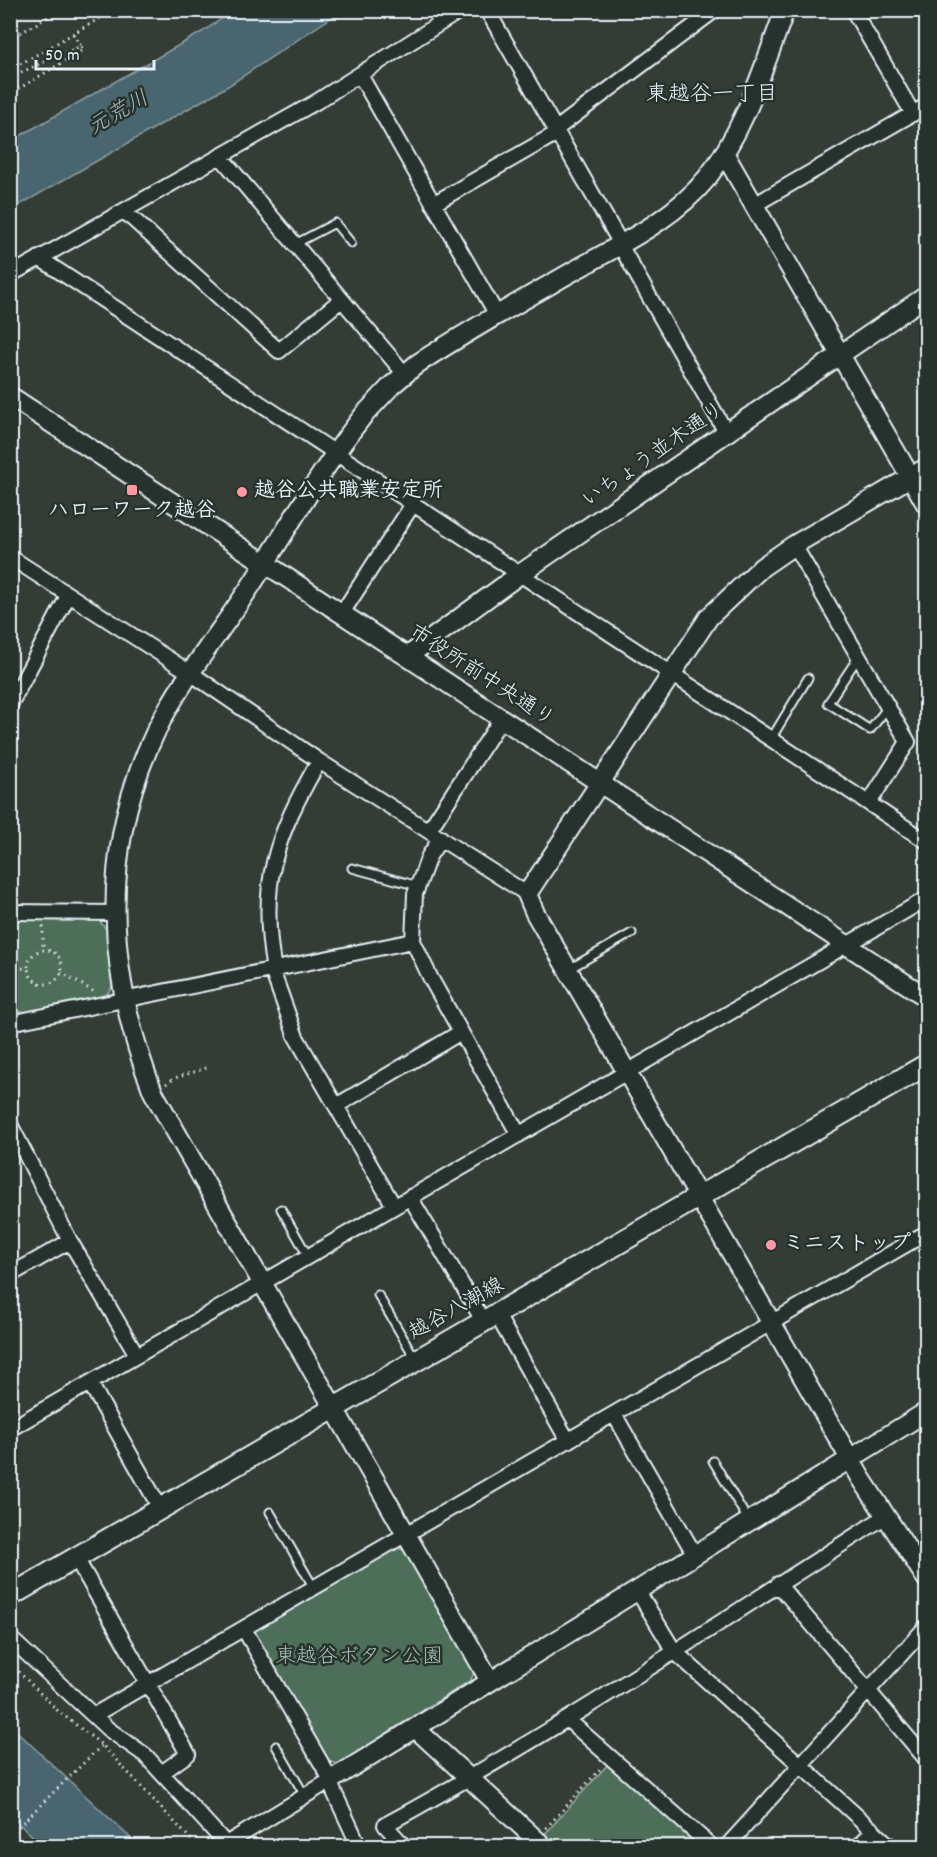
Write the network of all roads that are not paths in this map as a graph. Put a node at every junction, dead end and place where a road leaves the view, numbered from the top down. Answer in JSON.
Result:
{"nodes":[{"id":1,"x":461,"y":10,"type":"edge"},
{"id":2,"x":487,"y":10,"type":"edge"},
{"id":3,"x":715,"y":10,"type":"edge"},
{"id":4,"x":785,"y":10,"type":"edge"},
{"id":5,"x":853,"y":10,"type":"edge"},
{"id":6,"x":360,"y":75,"type":"junction"},
{"id":7,"x":927,"y":106,"type":"edge"},
{"id":8,"x":913,"y":114,"type":"junction"},
{"id":9,"x":556,"y":132,"type":"junction"},
{"id":10,"x":724,"y":153,"type":"junction"},
{"id":11,"x":220,"y":156,"type":"junction"},
{"id":12,"x":433,"y":204,"type":"junction"},
{"id":13,"x":754,"y":206,"type":"junction"},
{"id":14,"x":124,"y":211,"type":"junction"},
{"id":15,"x":351,"y":243,"type":"dead end"},
{"id":16,"x":295,"y":244,"type":"junction"},
{"id":17,"x":620,"y":244,"type":"junction"},
{"id":18,"x":39,"y":258,"type":"junction"},
{"id":19,"x":10,"y":274,"type":"edge"},
{"id":20,"x":927,"y":296,"type":"edge"},
{"id":21,"x":341,"y":300,"type":"junction"},
{"id":22,"x":497,"y":315,"type":"junction"},
{"id":23,"x":840,"y":354,"type":"junction"},
{"id":24,"x":404,"y":373,"type":"junction"},
{"id":25,"x":10,"y":396,"type":"edge"},
{"id":26,"x":727,"y":434,"type":"junction"},
{"id":27,"x":337,"y":454,"type":"junction"},
{"id":28,"x":927,"y":468,"type":"edge"},
{"id":29,"x":910,"y":477,"type":"junction"},
{"id":30,"x":413,"y":504,"type":"junction"},
{"id":31,"x":927,"y":504,"type":"edge"},
{"id":32,"x":794,"y":545,"type":"junction"},
{"id":33,"x":10,"y":557,"type":"edge"},
{"id":34,"x":265,"y":564,"type":"junction"},
{"id":35,"x":520,"y":574,"type":"junction"},
{"id":36,"x":68,"y":596,"type":"junction"},
{"id":37,"x":342,"y":613,"type":"junction"},
{"id":38,"x":408,"y":656,"type":"junction"},
{"id":39,"x":859,"y":656,"type":"junction"},
{"id":40,"x":670,"y":673,"type":"junction"},
{"id":41,"x":192,"y":674,"type":"junction"},
{"id":42,"x":808,"y":678,"type":"dead end"},
{"id":43,"x":11,"y":700,"type":"edge"},
{"id":44,"x":888,"y":706,"type":"junction"},
{"id":45,"x":502,"y":718,"type":"junction"},
{"id":46,"x":771,"y":739,"type":"junction"},
{"id":47,"x":319,"y":761,"type":"junction"},
{"id":48,"x":599,"y":782,"type":"junction"},
{"id":49,"x":869,"y":803,"type":"junction"},
{"id":50,"x":429,"y":830,"type":"junction"},
{"id":51,"x":441,"y":838,"type":"junction"},
{"id":52,"x":927,"y":841,"type":"edge"},
{"id":53,"x":352,"y":868,"type":"dead end"},
{"id":54,"x":418,"y":886,"type":"junction"},
{"id":55,"x":527,"y":894,"type":"junction"},
{"id":56,"x":927,"y":899,"type":"edge"},
{"id":57,"x":10,"y":912,"type":"edge"},
{"id":58,"x":115,"y":913,"type":"junction"},
{"id":59,"x":633,"y":933,"type":"dead end"},
{"id":60,"x":413,"y":941,"type":"junction"},
{"id":61,"x":846,"y":945,"type":"junction"},
{"id":62,"x":273,"y":970,"type":"junction"},
{"id":63,"x":568,"y":970,"type":"junction"},
{"id":64,"x":927,"y":997,"type":"edge"},
{"id":65,"x":124,"y":1000,"type":"junction"},
{"id":66,"x":10,"y":1023,"type":"edge"},
{"id":67,"x":461,"y":1032,"type":"junction"},
{"id":68,"x":927,"y":1065,"type":"edge"},
{"id":69,"x":628,"y":1072,"type":"junction"},
{"id":70,"x":336,"y":1106,"type":"junction"},
{"id":71,"x":12,"y":1134,"type":"edge"},
{"id":72,"x":519,"y":1135,"type":"junction"},
{"id":73,"x":410,"y":1197,"type":"junction"},
{"id":74,"x":700,"y":1197,"type":"junction"},
{"id":75,"x":394,"y":1206,"type":"junction"},
{"id":76,"x":281,"y":1209,"type":"dead end"},
{"id":77,"x":927,"y":1233,"type":"edge"},
{"id":78,"x":70,"y":1241,"type":"junction"},
{"id":79,"x":308,"y":1256,"type":"junction"},
{"id":80,"x":12,"y":1271,"type":"edge"},
{"id":81,"x":261,"y":1285,"type":"junction"},
{"id":82,"x":378,"y":1295,"type":"dead end"},
{"id":83,"x":490,"y":1319,"type":"junction"},
{"id":84,"x":771,"y":1323,"type":"junction"},
{"id":85,"x":137,"y":1355,"type":"junction"},
{"id":86,"x":416,"y":1360,"type":"junction"},
{"id":87,"x":90,"y":1383,"type":"junction"},
{"id":88,"x":333,"y":1409,"type":"junction"},
{"id":89,"x":927,"y":1412,"type":"edge"},
{"id":90,"x":614,"y":1414,"type":"junction"},
{"id":91,"x":10,"y":1429,"type":"edge"},
{"id":92,"x":568,"y":1441,"type":"junction"},
{"id":93,"x":850,"y":1459,"type":"junction"},
{"id":94,"x":713,"y":1461,"type":"dead end"},
{"id":95,"x":160,"y":1508,"type":"junction"},
{"id":96,"x":270,"y":1512,"type":"dead end"},
{"id":97,"x":886,"y":1516,"type":"junction"},
{"id":98,"x":749,"y":1523,"type":"junction"},
{"id":99,"x":406,"y":1535,"type":"junction"},
{"id":100,"x":695,"y":1555,"type":"junction"},
{"id":101,"x":76,"y":1558,"type":"junction"},
{"id":102,"x":927,"y":1578,"type":"edge"},
{"id":103,"x":778,"y":1584,"type":"junction"},
{"id":104,"x":315,"y":1588,"type":"junction"},
{"id":105,"x":637,"y":1590,"type":"junction"},
{"id":106,"x":10,"y":1596,"type":"edge"},
{"id":107,"x":927,"y":1627,"type":"edge"},
{"id":108,"x":244,"y":1629,"type":"junction"},
{"id":109,"x":10,"y":1638,"type":"edge"},
{"id":110,"x":674,"y":1651,"type":"junction"},
{"id":111,"x":490,"y":1681,"type":"junction"},
{"id":112,"x":149,"y":1684,"type":"junction"},
{"id":113,"x":867,"y":1691,"type":"junction"},
{"id":114,"x":94,"y":1715,"type":"junction"},
{"id":115,"x":567,"y":1719,"type":"junction"},
{"id":116,"x":415,"y":1728,"type":"junction"},
{"id":117,"x":276,"y":1746,"type":"dead end"},
{"id":118,"x":927,"y":1759,"type":"edge"},
{"id":119,"x":800,"y":1766,"type":"junction"},
{"id":120,"x":163,"y":1772,"type":"junction"},
{"id":121,"x":469,"y":1780,"type":"junction"},
{"id":122,"x":330,"y":1781,"type":"junction"},
{"id":123,"x":304,"y":1796,"type":"junction"},
{"id":124,"x":873,"y":1831,"type":"junction"},
{"id":125,"x":539,"y":1845,"type":"edge"},
{"id":126,"x":359,"y":1846,"type":"edge"},
{"id":127,"x":404,"y":1846,"type":"edge"},
{"id":128,"x":711,"y":1846,"type":"edge"},
{"id":129,"x":727,"y":1846,"type":"edge"},
{"id":130,"x":859,"y":1846,"type":"edge"},
{"id":131,"x":890,"y":1846,"type":"edge"}],
"edges":[{"from":1,"to":6,"type":"street"},
{"from":2,"to":9,"type":"street"},
{"from":3,"to":9,"type":"street"},
{"from":4,"to":10,"type":"street"},
{"from":5,"to":8,"type":"street"},
{"from":6,"to":11,"type":"street"},
{"from":6,"to":12,"type":"street"},
{"from":7,"to":8,"type":"street"},
{"from":8,"to":13,"type":"street"},
{"from":9,"to":12,"type":"street"},
{"from":9,"to":17,"type":"street"},
{"from":10,"to":13,"type":"street"},
{"from":10,"to":17,"type":"street"},
{"from":11,"to":14,"type":"street"},
{"from":11,"to":16,"type":"street"},
{"from":12,"to":22,"type":"street"},
{"from":13,"to":23,"type":"street"},
{"from":14,"to":18,"type":"street"},
{"from":14,"to":21,"type":"street"},
{"from":15,"to":16,"type":"lane"},
{"from":16,"to":21,"type":"street"},
{"from":17,"to":22,"type":"street"},
{"from":17,"to":26,"type":"street"},
{"from":18,"to":19,"type":"street"},
{"from":18,"to":27,"type":"street"},
{"from":20,"to":23,"type":"street","name":"いちょう並木通り"},
{"from":21,"to":24,"type":"street"},
{"from":22,"to":24,"type":"street"},
{"from":23,"to":26,"type":"street","name":"いちょう並木通り"},
{"from":23,"to":29,"type":"street"},
{"from":24,"to":27,"type":"street"},
{"from":25,"to":34,"type":"street","name":"市役所前中央通り"},
{"from":26,"to":35,"type":"street","name":"いちょう並木通り"},
{"from":27,"to":30,"type":"street"},
{"from":27,"to":34,"type":"street"},
{"from":28,"to":29,"type":"street"},
{"from":29,"to":31,"type":"street"},
{"from":29,"to":32,"type":"street"},
{"from":30,"to":35,"type":"street"},
{"from":30,"to":37,"type":"street"},
{"from":32,"to":39,"type":"street"},
{"from":32,"to":40,"type":"street"},
{"from":33,"to":36,"type":"street"},
{"from":34,"to":37,"type":"street","name":"市役所前中央通り"},
{"from":34,"to":41,"type":"street"},
{"from":35,"to":38,"type":"street","name":"いちょう並木通り"},
{"from":35,"to":40,"type":"street"},
{"from":36,"to":41,"type":"street"},
{"from":36,"to":43,"type":"street"},
{"from":37,"to":38,"type":"street","name":"市役所前中央通り"},
{"from":38,"to":45,"type":"street","name":"市役所前中央通り"},
{"from":39,"to":44,"type":"street"},
{"from":39,"to":44,"type":"lane"},
{"from":40,"to":46,"type":"street"},
{"from":40,"to":48,"type":"street"},
{"from":41,"to":47,"type":"street"},
{"from":41,"to":58,"type":"street"},
{"from":42,"to":46,"type":"lane"},
{"from":44,"to":49,"type":"street"},
{"from":45,"to":48,"type":"street","name":"市役所前中央通り"},
{"from":45,"to":50,"type":"street"},
{"from":46,"to":49,"type":"street"},
{"from":47,"to":50,"type":"street"},
{"from":47,"to":62,"type":"street"},
{"from":48,"to":55,"type":"street"},
{"from":48,"to":61,"type":"street","name":"市役所前中央通り"},
{"from":49,"to":52,"type":"street"},
{"from":50,"to":51,"type":"street"},
{"from":51,"to":54,"type":"street"},
{"from":51,"to":55,"type":"street"},
{"from":53,"to":54,"type":"lane"},
{"from":54,"to":60,"type":"street"},
{"from":55,"to":63,"type":"street"},
{"from":56,"to":61,"type":"street"},
{"from":57,"to":58,"type":"street"},
{"from":58,"to":65,"type":"street"},
{"from":59,"to":63,"type":"lane"},
{"from":60,"to":62,"type":"street"},
{"from":60,"to":67,"type":"street"},
{"from":61,"to":64,"type":"street","name":"市役所前中央通り"},
{"from":61,"to":69,"type":"street"},
{"from":62,"to":65,"type":"street"},
{"from":62,"to":70,"type":"street"},
{"from":63,"to":69,"type":"street"},
{"from":65,"to":66,"type":"street"},
{"from":65,"to":81,"type":"street"},
{"from":67,"to":70,"type":"street"},
{"from":67,"to":72,"type":"street"},
{"from":68,"to":74,"type":"main road","name":"越谷八潮線"},
{"from":69,"to":72,"type":"street"},
{"from":69,"to":74,"type":"street"},
{"from":70,"to":75,"type":"street"},
{"from":71,"to":78,"type":"street"},
{"from":72,"to":73,"type":"street"},
{"from":73,"to":75,"type":"street"},
{"from":73,"to":83,"type":"street"},
{"from":74,"to":83,"type":"main road","name":"越谷八潮線"},
{"from":74,"to":84,"type":"street"},
{"from":75,"to":79,"type":"street"},
{"from":76,"to":79,"type":"lane"},
{"from":77,"to":84,"type":"street"},
{"from":78,"to":80,"type":"street"},
{"from":78,"to":85,"type":"street"},
{"from":79,"to":81,"type":"street"},
{"from":81,"to":85,"type":"street"},
{"from":81,"to":88,"type":"street"},
{"from":82,"to":86,"type":"lane"},
{"from":83,"to":86,"type":"main road","name":"越谷八潮線"},
{"from":83,"to":92,"type":"street"},
{"from":84,"to":90,"type":"street"},
{"from":84,"to":93,"type":"street"},
{"from":85,"to":87,"type":"street"},
{"from":86,"to":88,"type":"main road","name":"越谷八潮線"},
{"from":87,"to":91,"type":"street"},
{"from":87,"to":95,"type":"street"},
{"from":88,"to":95,"type":"main road","name":"越谷八潮線"},
{"from":88,"to":99,"type":"street"},
{"from":89,"to":93,"type":"street"},
{"from":90,"to":92,"type":"street"},
{"from":90,"to":100,"type":"street"},
{"from":92,"to":99,"type":"street"},
{"from":93,"to":97,"type":"street"},
{"from":93,"to":98,"type":"street"},
{"from":94,"to":98,"type":"lane"},
{"from":95,"to":101,"type":"main road","name":"越谷八潮線"},
{"from":96,"to":104,"type":"lane"},
{"from":97,"to":102,"type":"street"},
{"from":97,"to":103,"type":"street"},
{"from":98,"to":100,"type":"street"},
{"from":99,"to":104,"type":"street"},
{"from":99,"to":111,"type":"street"},
{"from":100,"to":105,"type":"street"},
{"from":101,"to":106,"type":"main road","name":"越谷八潮線"},
{"from":101,"to":112,"type":"street"},
{"from":103,"to":110,"type":"street"},
{"from":103,"to":113,"type":"street"},
{"from":104,"to":108,"type":"street"},
{"from":105,"to":110,"type":"street"},
{"from":105,"to":111,"type":"street"},
{"from":107,"to":113,"type":"street"},
{"from":108,"to":112,"type":"street"},
{"from":108,"to":122,"type":"street"},
{"from":109,"to":114,"type":"street"},
{"from":110,"to":115,"type":"street"},
{"from":110,"to":119,"type":"street"},
{"from":111,"to":116,"type":"street"},
{"from":112,"to":114,"type":"street"},
{"from":112,"to":120,"type":"street"},
{"from":113,"to":118,"type":"street"},
{"from":113,"to":119,"type":"street"},
{"from":114,"to":120,"type":"street"},
{"from":115,"to":121,"type":"street"},
{"from":115,"to":128,"type":"street"},
{"from":116,"to":121,"type":"street"},
{"from":116,"to":122,"type":"street"},
{"from":117,"to":123,"type":"lane"},
{"from":119,"to":124,"type":"street"},
{"from":119,"to":129,"type":"street"},
{"from":120,"to":123,"type":"street"},
{"from":121,"to":125,"type":"street"},
{"from":121,"to":127,"type":"street"},
{"from":122,"to":123,"type":"street"},
{"from":122,"to":126,"type":"street"},
{"from":124,"to":130,"type":"street"},
{"from":124,"to":131,"type":"street"}]}
